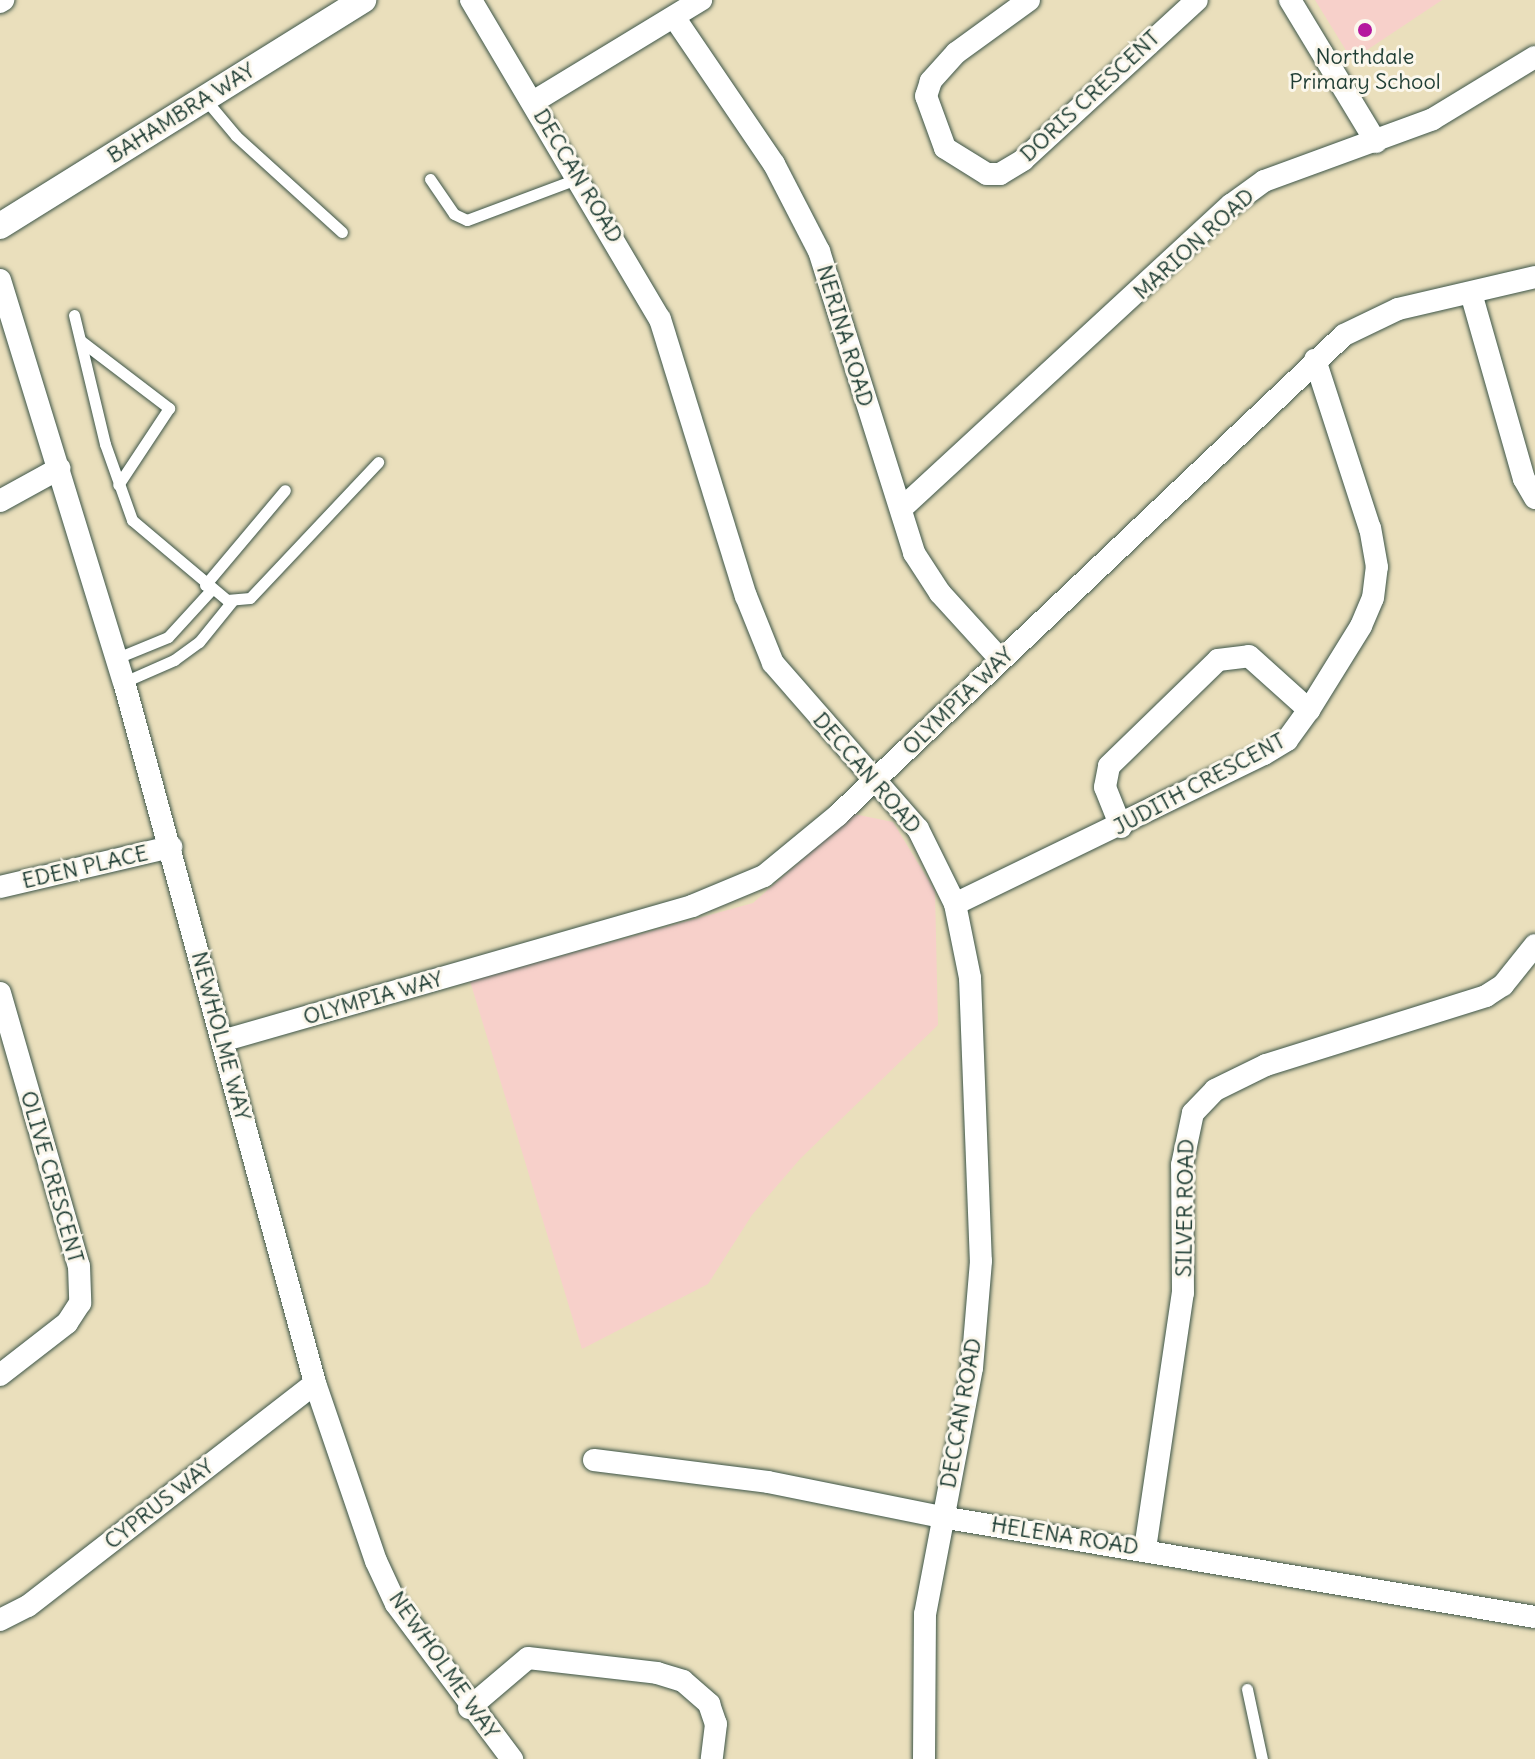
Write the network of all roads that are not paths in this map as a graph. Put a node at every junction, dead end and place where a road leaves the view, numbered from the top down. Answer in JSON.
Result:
{"nodes":[{"id":1,"x":363,"y":0,"type":"edge"},
{"id":2,"x":471,"y":0,"type":"edge"},
{"id":3,"x":701,"y":0,"type":"edge"},
{"id":4,"x":1029,"y":0,"type":"edge"},
{"id":5,"x":1197,"y":0,"type":"edge"},
{"id":6,"x":1290,"y":0,"type":"edge"},
{"id":7,"x":674,"y":17,"type":"junction"},
{"id":8,"x":1535,"y":57,"type":"edge"},
{"id":9,"x":205,"y":98,"type":"junction"},
{"id":10,"x":533,"y":102,"type":"junction"},
{"id":11,"x":1376,"y":142,"type":"junction"},
{"id":12,"x":580,"y":178,"type":"junction"},
{"id":13,"x":430,"y":179,"type":"dead end"},
{"id":14,"x":0,"y":226,"type":"edge"},
{"id":15,"x":342,"y":232,"type":"dead end"},
{"id":16,"x":1535,"y":277,"type":"edge"},
{"id":17,"x":0,"y":280,"type":"edge"},
{"id":18,"x":1471,"y":293,"type":"junction"},
{"id":19,"x":74,"y":315,"type":"dead end"},
{"id":20,"x":81,"y":341,"type":"junction"},
{"id":21,"x":1315,"y":360,"type":"junction"},
{"id":22,"x":378,"y":462,"type":"dead end"},
{"id":23,"x":60,"y":468,"type":"junction"},
{"id":24,"x":118,"y":485,"type":"junction"},
{"id":25,"x":285,"y":490,"type":"dead end"},
{"id":26,"x":1535,"y":498,"type":"edge"},
{"id":27,"x":0,"y":501,"type":"edge"},
{"id":28,"x":901,"y":509,"type":"junction"},
{"id":29,"x":208,"y":588,"type":"junction"},
{"id":30,"x":233,"y":600,"type":"junction"},
{"id":31,"x":117,"y":658,"type":"junction"},
{"id":32,"x":1000,"y":659,"type":"junction"},
{"id":33,"x":124,"y":682,"type":"junction"},
{"id":34,"x":1309,"y":710,"type":"junction"},
{"id":35,"x":876,"y":780,"type":"junction"},
{"id":36,"x":1121,"y":827,"type":"junction"},
{"id":37,"x":171,"y":847,"type":"junction"},
{"id":38,"x":0,"y":887,"type":"edge"},
{"id":39,"x":955,"y":904,"type":"junction"},
{"id":40,"x":1535,"y":945,"type":"edge"},
{"id":41,"x":0,"y":993,"type":"edge"},
{"id":42,"x":222,"y":1041,"type":"junction"},
{"id":43,"x":0,"y":1375,"type":"edge"},
{"id":44,"x":315,"y":1383,"type":"junction"},
{"id":45,"x":594,"y":1460,"type":"dead end"},
{"id":46,"x":941,"y":1517,"type":"junction"},
{"id":47,"x":1145,"y":1549,"type":"junction"},
{"id":48,"x":1535,"y":1617,"type":"edge"},
{"id":49,"x":0,"y":1620,"type":"edge"},
{"id":50,"x":1247,"y":1689,"type":"dead end"},
{"id":51,"x":469,"y":1708,"type":"junction"},
{"id":52,"x":512,"y":1759,"type":"edge"},
{"id":53,"x":712,"y":1759,"type":"edge"},
{"id":54,"x":924,"y":1759,"type":"edge"},
{"id":55,"x":1262,"y":1759,"type":"edge"}],
"edges":[{"from":1,"to":9,"type":"street","name":"BAHAMBRA WAY"},
{"from":2,"to":10,"type":"street","name":"DECCAN ROAD"},
{"from":3,"to":7,"type":"street"},
{"from":4,"to":5,"type":"street","name":"DORIS CRESCENT"},
{"from":6,"to":11,"type":"street"},
{"from":7,"to":10,"type":"street"},
{"from":7,"to":28,"type":"street","name":"NERINA ROAD"},
{"from":8,"to":11,"type":"street","name":"MARION ROAD"},
{"from":9,"to":14,"type":"street","name":"BAHAMBRA WAY"},
{"from":9,"to":15,"type":"lane"},
{"from":10,"to":12,"type":"street","name":"DECCAN ROAD"},
{"from":11,"to":28,"type":"street","name":"MARION ROAD"},
{"from":12,"to":13,"type":"lane"},
{"from":12,"to":35,"type":"street","name":"DECCAN ROAD"},
{"from":16,"to":18,"type":"street","name":"OLYMPIA WAY"},
{"from":17,"to":23,"type":"street","name":"NEWHOLME WAY"},
{"from":18,"to":21,"type":"street","name":"OLYMPIA WAY"},
{"from":18,"to":26,"type":"street"},
{"from":19,"to":20,"type":"lane"},
{"from":20,"to":24,"type":"lane"},
{"from":20,"to":24,"type":"lane"},
{"from":21,"to":32,"type":"street","name":"OLYMPIA WAY"},
{"from":21,"to":34,"type":"street","name":"JUDITH CRESCENT"},
{"from":22,"to":30,"type":"lane"},
{"from":23,"to":27,"type":"street"},
{"from":23,"to":31,"type":"street","name":"NEWHOLME WAY"},
{"from":24,"to":29,"type":"lane"},
{"from":25,"to":29,"type":"lane"},
{"from":28,"to":32,"type":"street","name":"NERINA ROAD"},
{"from":29,"to":30,"type":"lane"},
{"from":29,"to":31,"type":"lane"},
{"from":30,"to":33,"type":"lane"},
{"from":31,"to":33,"type":"street","name":"NEWHOLME WAY"},
{"from":32,"to":35,"type":"street","name":"OLYMPIA WAY"},
{"from":33,"to":37,"type":"street","name":"NEWHOLME WAY"},
{"from":34,"to":36,"type":"street","name":"JUDITH CRESCENT"},
{"from":34,"to":36,"type":"street"},
{"from":35,"to":39,"type":"street","name":"DECCAN ROAD"},
{"from":35,"to":42,"type":"street","name":"OLYMPIA WAY"},
{"from":36,"to":39,"type":"street","name":"JUDITH CRESCENT"},
{"from":37,"to":38,"type":"street","name":"EDEN PLACE"},
{"from":37,"to":42,"type":"street","name":"NEWHOLME WAY"},
{"from":39,"to":46,"type":"street","name":"DECCAN ROAD"},
{"from":40,"to":47,"type":"street","name":"SILVER ROAD"},
{"from":41,"to":43,"type":"street","name":"OLIVE CRESCENT"},
{"from":42,"to":44,"type":"street","name":"NEWHOLME WAY"},
{"from":44,"to":49,"type":"street","name":"CYPRUS WAY"},
{"from":44,"to":51,"type":"street","name":"NEWHOLME WAY"},
{"from":45,"to":46,"type":"street","name":"HELENA ROAD"},
{"from":46,"to":47,"type":"street","name":"HELENA ROAD"},
{"from":46,"to":54,"type":"street","name":"DECCAN ROAD"},
{"from":47,"to":48,"type":"street","name":"HELENA ROAD"},
{"from":50,"to":55,"type":"lane"},
{"from":51,"to":52,"type":"street","name":"NEWHOLME WAY"},
{"from":51,"to":53,"type":"street"}]}
